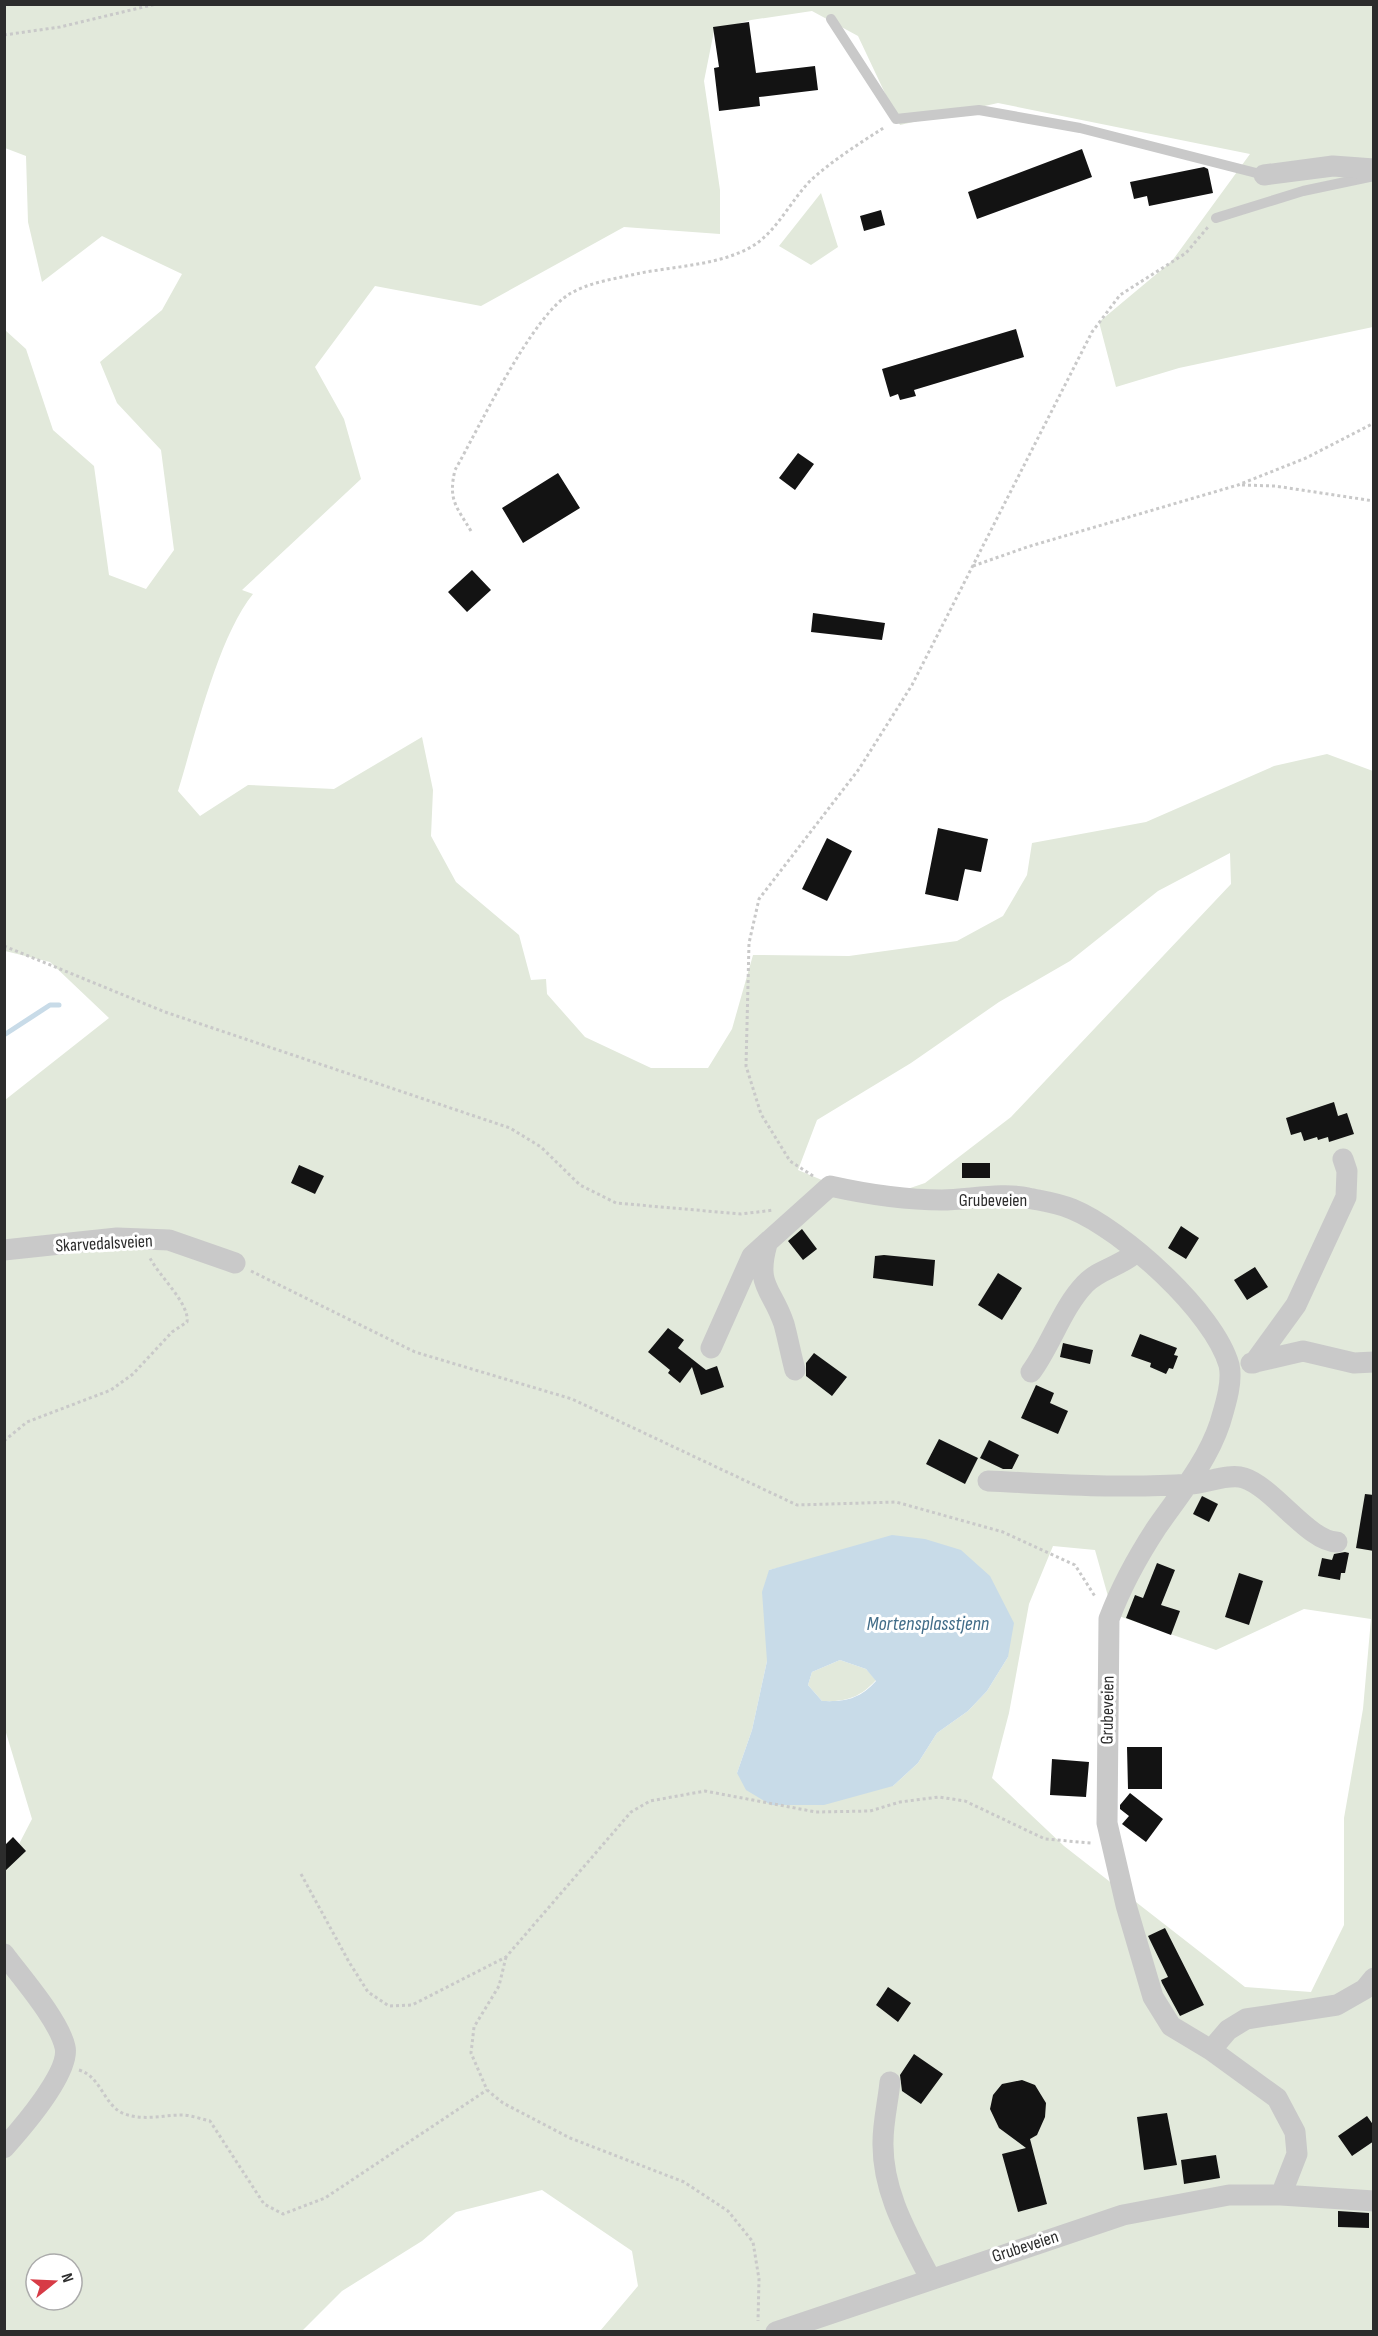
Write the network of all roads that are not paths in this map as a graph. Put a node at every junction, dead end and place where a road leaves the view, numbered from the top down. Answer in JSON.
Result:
{"nodes":[{"id":1,"x":831,"y":19,"type":"dead end"},
{"id":2,"x":1374,"y":169,"type":"edge"},
{"id":3,"x":1264,"y":175,"type":"joint"},
{"id":4,"x":1374,"y":176,"type":"edge"},
{"id":5,"x":1216,"y":218,"type":"road end"},
{"id":6,"x":1343,"y":1160,"type":"dead end"},
{"id":7,"x":768,"y":1241,"type":"junction"},
{"id":8,"x":4,"y":1250,"type":"edge"},
{"id":9,"x":1136,"y":1252,"type":"junction"},
{"id":10,"x":235,"y":1263,"type":"road end"},
{"id":11,"x":711,"y":1348,"type":"dead end"},
{"id":12,"x":1374,"y":1362,"type":"edge"},
{"id":13,"x":1254,"y":1363,"type":"junction"},
{"id":14,"x":1229,"y":1367,"type":"junction"},
{"id":15,"x":795,"y":1370,"type":"dead end"},
{"id":16,"x":1031,"y":1372,"type":"dead end"},
{"id":17,"x":988,"y":1481,"type":"dead end"},
{"id":18,"x":1190,"y":1484,"type":"junction"},
{"id":19,"x":1337,"y":1542,"type":"dead end"},
{"id":20,"x":4,"y":1954,"type":"edge"},
{"id":21,"x":1374,"y":1978,"type":"edge"},
{"id":22,"x":1211,"y":2050,"type":"junction"},
{"id":23,"x":890,"y":2082,"type":"dead end"},
{"id":24,"x":4,"y":2148,"type":"edge"},
{"id":25,"x":1281,"y":2195,"type":"junction"},
{"id":26,"x":1374,"y":2201,"type":"edge"},
{"id":27,"x":930,"y":2278,"type":"junction"},
{"id":28,"x":776,"y":2331,"type":"edge"}],
"edges":[{"from":1,"to":3,"type":"lane"},
{"from":2,"to":3,"type":"street"},
{"from":4,"to":5,"type":"lane"},
{"from":6,"to":13,"type":"street"},
{"from":7,"to":9,"type":"street","name":"Grubeveien"},
{"from":7,"to":11,"type":"street"},
{"from":7,"to":15,"type":"street"},
{"from":8,"to":10,"type":"street","name":"Skarvedalsveien"},
{"from":9,"to":14,"type":"street","name":"Grubeveien"},
{"from":9,"to":16,"type":"street"},
{"from":12,"to":13,"type":"street"},
{"from":13,"to":14,"type":"street"},
{"from":14,"to":18,"type":"street","name":"Grubeveien"},
{"from":17,"to":18,"type":"street"},
{"from":18,"to":19,"type":"street"},
{"from":18,"to":22,"type":"street","name":"Grubeveien"},
{"from":20,"to":24,"type":"street"},
{"from":21,"to":22,"type":"street"},
{"from":22,"to":25,"type":"street","name":"Grubeveien"},
{"from":23,"to":27,"type":"street"},
{"from":25,"to":26,"type":"street","name":"Grubeveien"},
{"from":25,"to":27,"type":"street","name":"Grubeveien"},
{"from":27,"to":28,"type":"street","name":"Grubeveien"}]}
